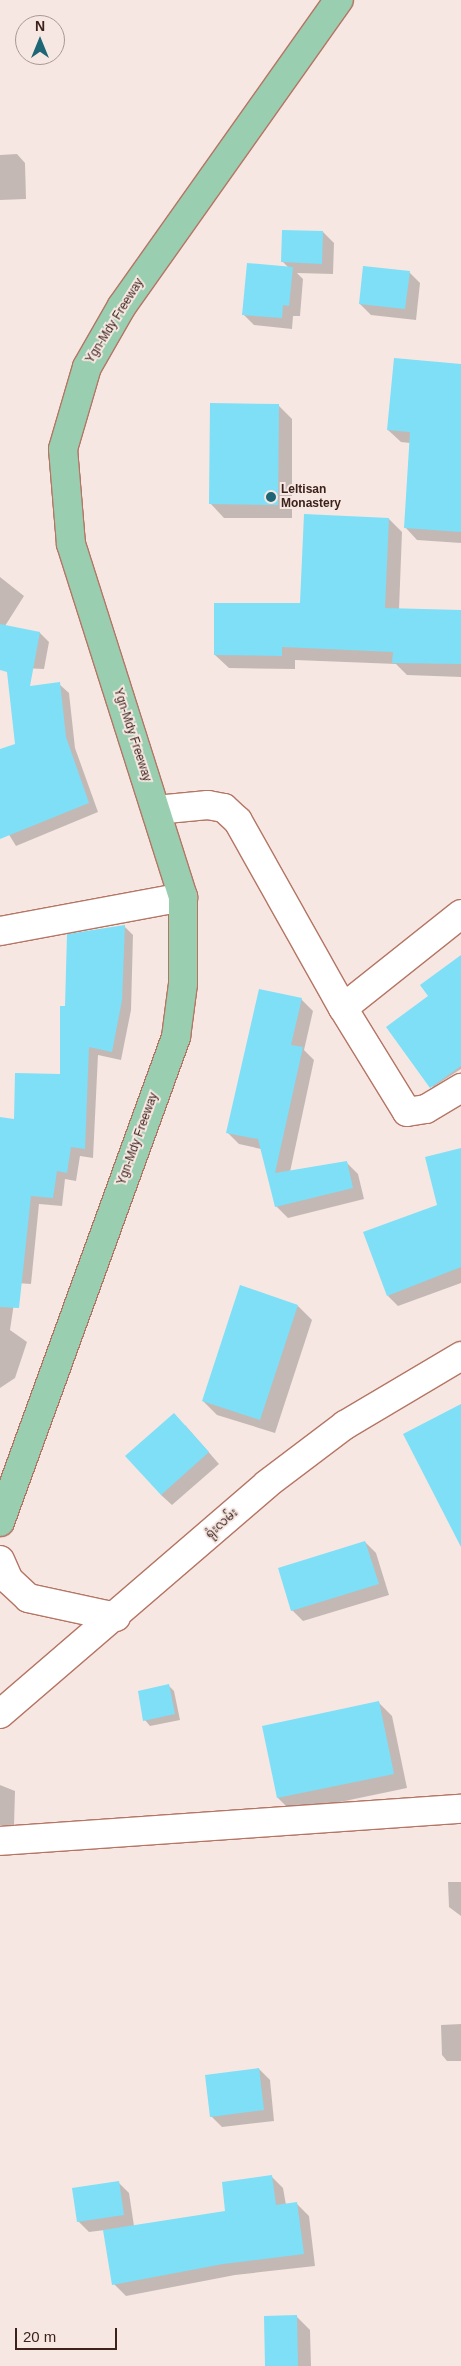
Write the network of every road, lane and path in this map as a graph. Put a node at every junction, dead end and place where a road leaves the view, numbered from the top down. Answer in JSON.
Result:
{"nodes":[{"id":1,"x":339,"y":0,"type":"edge"},
{"id":2,"x":156,"y":810,"type":"junction"},
{"id":3,"x":183,"y":897,"type":"junction"},
{"id":4,"x":461,"y":914,"type":"edge"},
{"id":5,"x":0,"y":931,"type":"edge"},
{"id":6,"x":343,"y":1008,"type":"junction"},
{"id":7,"x":461,"y":1088,"type":"edge"},
{"id":8,"x":461,"y":1356,"type":"edge"},
{"id":9,"x":0,"y":1522,"type":"edge"},
{"id":10,"x":0,"y":1560,"type":"edge"},
{"id":11,"x":116,"y":1617,"type":"junction"},
{"id":12,"x":0,"y":1714,"type":"edge"},
{"id":13,"x":461,"y":1810,"type":"edge"},
{"id":14,"x":0,"y":1841,"type":"edge"}],
"edges":[{"from":1,"to":2,"type":"main road","name":"Ygn-Mdy Freeway"},
{"from":2,"to":3,"type":"main road","name":"Ygn-Mdy Freeway"},
{"from":2,"to":6,"type":"street"},
{"from":3,"to":5,"type":"street"},
{"from":3,"to":9,"type":"main road","name":"Ygn-Mdy Freeway"},
{"from":4,"to":6,"type":"street"},
{"from":6,"to":7,"type":"street"},
{"from":8,"to":11,"type":"street","name":"ရုံးလမ်း"},
{"from":10,"to":11,"type":"street"},
{"from":11,"to":12,"type":"street","name":"ရုံးလမ်း"},
{"from":13,"to":14,"type":"street"}]}
